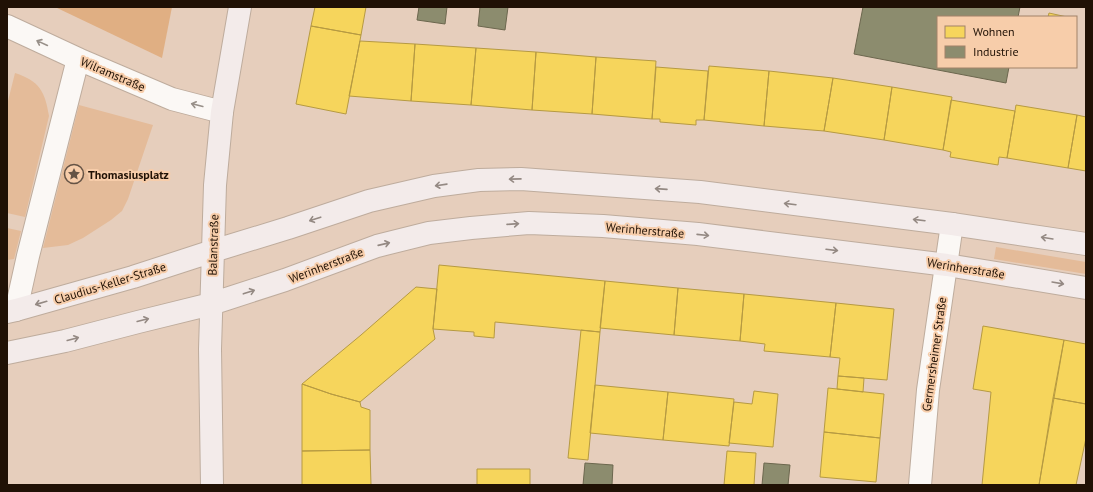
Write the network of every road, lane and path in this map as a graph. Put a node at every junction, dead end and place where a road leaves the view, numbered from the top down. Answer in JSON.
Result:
{"nodes":[{"id":1,"x":240,"y":7,"type":"edge"},
{"id":2,"x":7,"y":26,"type":"edge"},
{"id":3,"x":78,"y":59,"type":"junction"},
{"id":4,"x":222,"y":112,"type":"junction"},
{"id":5,"x":952,"y":224,"type":"junction"},
{"id":6,"x":1086,"y":244,"type":"edge"},
{"id":7,"x":212,"y":251,"type":"junction"},
{"id":8,"x":947,"y":265,"type":"junction"},
{"id":9,"x":1086,"y":288,"type":"edge"},
{"id":10,"x":211,"y":304,"type":"junction"},
{"id":11,"x":12,"y":311,"type":"edge"},
{"id":12,"x":7,"y":353,"type":"edge"},
{"id":13,"x":212,"y":485,"type":"edge"},
{"id":14,"x":920,"y":485,"type":"edge"}],
"edges":[{"from":1,"to":4,"type":"main road","name":"Balanstraße"},
{"from":3,"to":2,"type":"street","name":"Wilramstraße","one_way":true},
{"from":4,"to":3,"type":"street","name":"Wilramstraße","one_way":true},
{"from":3,"to":11,"type":"street"},
{"from":4,"to":7,"type":"main road","name":"Balanstraße"},
{"from":6,"to":5,"type":"main road","one_way":true},
{"from":5,"to":7,"type":"main road","one_way":true},
{"from":5,"to":8,"type":"street","name":"Germersheimer Straße"},
{"from":7,"to":10,"type":"main road","name":"Balanstraße"},
{"from":7,"to":11,"type":"main road","name":"Claudius-Keller-Straße","one_way":true},
{"from":8,"to":9,"type":"main road","name":"Werinherstraße","one_way":true},
{"from":10,"to":8,"type":"main road","name":"Werinherstraße","one_way":true},
{"from":8,"to":14,"type":"street","name":"Germersheimer Straße"},
{"from":12,"to":10,"type":"main road","one_way":true},
{"from":10,"to":13,"type":"main road","name":"Balanstraße"}]}
